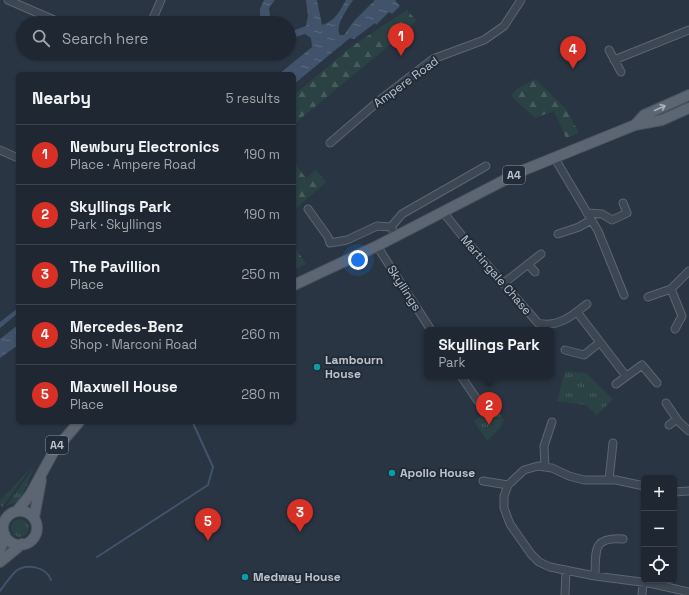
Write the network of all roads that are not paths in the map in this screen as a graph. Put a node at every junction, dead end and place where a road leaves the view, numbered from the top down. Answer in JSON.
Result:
{"nodes":[{"id":1,"x":8,"y":0,"type":"edge"},
{"id":2,"x":161,"y":0,"type":"edge"},
{"id":3,"x":522,"y":0,"type":"edge"},
{"id":4,"x":45,"y":16,"type":"edge"},
{"id":5,"x":154,"y":16,"type":"edge"},
{"id":6,"x":689,"y":30,"type":"edge"},
{"id":7,"x":609,"y":50,"type":"dead end"},
{"id":8,"x":614,"y":60,"type":"junction"},
{"id":9,"x":621,"y":72,"type":"dead end"},
{"id":10,"x":688,"y":96,"type":"edge"},
{"id":11,"x":689,"y":108,"type":"edge"},
{"id":12,"x":635,"y":125,"type":"junction"},
{"id":13,"x":330,"y":143,"type":"dead end"},
{"id":14,"x":0,"y":150,"type":"edge"},
{"id":15,"x":16,"y":157,"type":"edge"},
{"id":16,"x":554,"y":157,"type":"junction"},
{"id":17,"x":486,"y":166,"type":"dead end"},
{"id":18,"x":623,"y":203,"type":"dead end"},
{"id":19,"x":308,"y":209,"type":"dead end"},
{"id":20,"x":584,"y":210,"type":"junction"},
{"id":21,"x":443,"y":212,"type":"junction"},
{"id":22,"x":591,"y":220,"type":"junction"},
{"id":23,"x":391,"y":227,"type":"junction"},
{"id":24,"x":558,"y":234,"type":"dead end"},
{"id":25,"x":396,"y":236,"type":"junction"},
{"id":26,"x":377,"y":246,"type":"junction"},
{"id":27,"x":541,"y":254,"type":"dead end"},
{"id":28,"x":528,"y":264,"type":"junction"},
{"id":29,"x":689,"y":271,"type":"edge"},
{"id":30,"x":535,"y":272,"type":"dead end"},
{"id":31,"x":504,"y":283,"type":"junction"},
{"id":32,"x":296,"y":284,"type":"edge"},
{"id":33,"x":671,"y":289,"type":"junction"},
{"id":34,"x":624,"y":295,"type":"dead end"},
{"id":35,"x":648,"y":297,"type":"dead end"},
{"id":36,"x":587,"y":304,"type":"dead end"},
{"id":37,"x":577,"y":312,"type":"junction"},
{"id":38,"x":686,"y":316,"type":"edge"},
{"id":39,"x":429,"y":327,"type":"edge"},
{"id":40,"x":675,"y":329,"type":"dead end"},
{"id":41,"x":599,"y":343,"type":"junction"},
{"id":42,"x":565,"y":350,"type":"dead end"},
{"id":43,"x":626,"y":376,"type":"junction"},
{"id":44,"x":463,"y":379,"type":"edge"},
{"id":45,"x":657,"y":383,"type":"dead end"},
{"id":46,"x":616,"y":384,"type":"dead end"},
{"id":47,"x":478,"y":401,"type":"dead end"},
{"id":48,"x":666,"y":403,"type":"dead end"},
{"id":49,"x":677,"y":419,"type":"junction"},
{"id":50,"x":552,"y":422,"type":"dead end"},
{"id":51,"x":77,"y":424,"type":"edge"},
{"id":52,"x":669,"y":425,"type":"dead end"},
{"id":53,"x":689,"y":431,"type":"edge"},
{"id":54,"x":613,"y":443,"type":"dead end"},
{"id":55,"x":545,"y":467,"type":"junction"},
{"id":56,"x":42,"y":472,"type":"junction"},
{"id":57,"x":609,"y":480,"type":"junction"},
{"id":58,"x":482,"y":481,"type":"dead end"},
{"id":59,"x":508,"y":485,"type":"junction"},
{"id":60,"x":641,"y":485,"type":"edge"},
{"id":61,"x":689,"y":491,"type":"edge"},
{"id":62,"x":677,"y":492,"type":"edge"},
{"id":63,"x":17,"y":511,"type":"junction"},
{"id":64,"x":34,"y":518,"type":"junction"},
{"id":65,"x":5,"y":535,"type":"junction"},
{"id":66,"x":623,"y":538,"type":"dead end"},
{"id":67,"x":22,"y":544,"type":"junction"},
{"id":68,"x":0,"y":550,"type":"edge"},
{"id":69,"x":0,"y":562,"type":"edge"},
{"id":70,"x":566,"y":570,"type":"junction"},
{"id":71,"x":595,"y":576,"type":"junction"},
{"id":72,"x":641,"y":582,"type":"edge"},
{"id":73,"x":643,"y":583,"type":"edge"},
{"id":74,"x":666,"y":583,"type":"edge"},
{"id":75,"x":689,"y":592,"type":"edge"},
{"id":76,"x":565,"y":595,"type":"edge"},
{"id":77,"x":642,"y":595,"type":"edge"}],
"edges":[{"from":1,"to":4,"type":"street"},
{"from":2,"to":5,"type":"street"},
{"from":3,"to":13,"type":"street","name":"Ampere Road"},
{"from":6,"to":8,"type":"street"},
{"from":7,"to":8,"type":"street"},
{"from":8,"to":9,"type":"street"},
{"from":12,"to":10,"type":"main road","number":"A4","one_way":true},
{"from":11,"to":12,"type":"main road","number":"A4"},
{"from":12,"to":16,"type":"main road","number":"A4"},
{"from":14,"to":15,"type":"street"},
{"from":16,"to":20,"type":"street"},
{"from":16,"to":21,"type":"main road","number":"A4"},
{"from":17,"to":23,"type":"street"},
{"from":18,"to":20,"type":"street"},
{"from":19,"to":23,"type":"street"},
{"from":20,"to":22,"type":"street"},
{"from":21,"to":25,"type":"main road","number":"A4"},
{"from":21,"to":31,"type":"street","name":"Martingale Chase"},
{"from":22,"to":24,"type":"street"},
{"from":22,"to":34,"type":"street"},
{"from":23,"to":25,"type":"street"},
{"from":25,"to":26,"type":"main road","number":"A4"},
{"from":26,"to":32,"type":"main road","number":"A4"},
{"from":26,"to":39,"type":"street","name":"Skyllings"},
{"from":27,"to":28,"type":"street"},
{"from":28,"to":30,"type":"street"},
{"from":28,"to":31,"type":"street"},
{"from":29,"to":33,"type":"street"},
{"from":31,"to":37,"type":"street","name":"Martingale Chase"},
{"from":33,"to":35,"type":"street"},
{"from":33,"to":38,"type":"street"},
{"from":36,"to":37,"type":"street","name":"Martingale Chase"},
{"from":37,"to":41,"type":"street"},
{"from":38,"to":40,"type":"street"},
{"from":41,"to":42,"type":"street"},
{"from":41,"to":43,"type":"street"},
{"from":43,"to":45,"type":"street"},
{"from":43,"to":46,"type":"street"},
{"from":44,"to":47,"type":"street"},
{"from":48,"to":49,"type":"street"},
{"from":49,"to":52,"type":"street"},
{"from":49,"to":53,"type":"street"},
{"from":50,"to":55,"type":"street"},
{"from":51,"to":56,"type":"main road","number":"A4"},
{"from":54,"to":57,"type":"street"},
{"from":55,"to":57,"type":"street"},
{"from":55,"to":59,"type":"street"},
{"from":56,"to":63,"type":"main road","number":"A4"},
{"from":56,"to":64,"type":"main road","number":"A4"},
{"from":57,"to":60,"type":"street"},
{"from":58,"to":59,"type":"street"},
{"from":59,"to":70,"type":"street"},
{"from":61,"to":62,"type":"street"},
{"from":63,"to":64,"type":"main road"},
{"from":63,"to":65,"type":"main road","number":"A4"},
{"from":64,"to":67,"type":"main road","number":"A4"},
{"from":65,"to":67,"type":"main road"},
{"from":65,"to":68,"type":"main road","number":"A4"},
{"from":66,"to":71,"type":"street"},
{"from":67,"to":69,"type":"main road","number":"A4"},
{"from":70,"to":71,"type":"street"},
{"from":70,"to":76,"type":"street"},
{"from":71,"to":72,"type":"street"},
{"from":73,"to":77,"type":"street"},
{"from":74,"to":75,"type":"street"}]}
